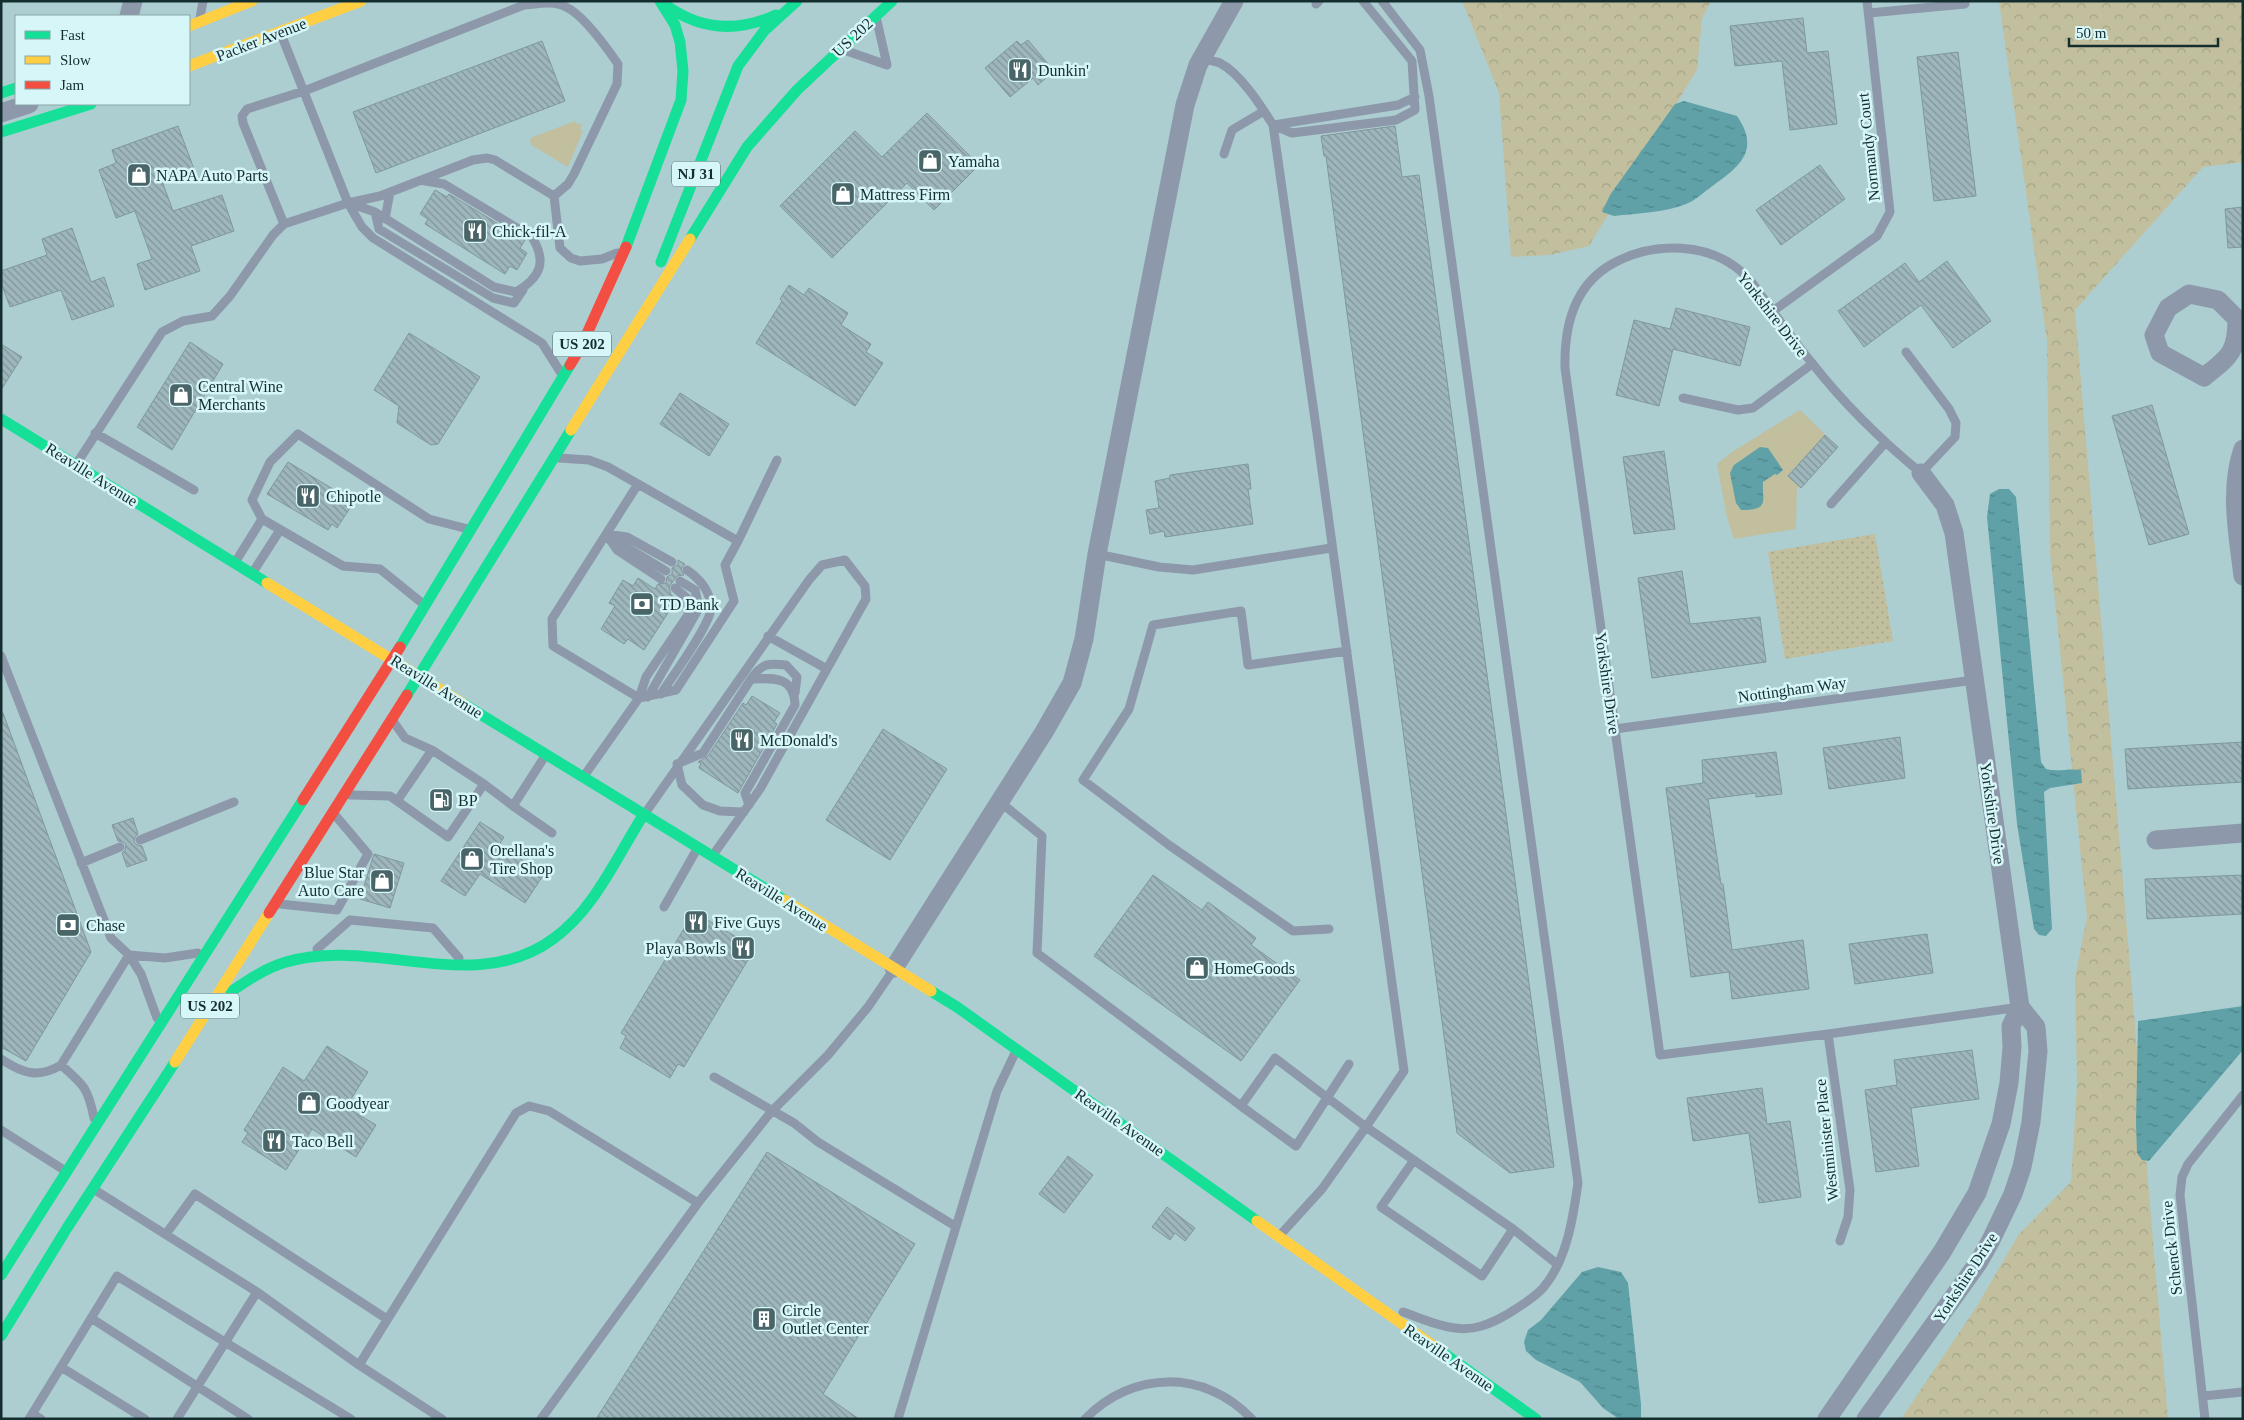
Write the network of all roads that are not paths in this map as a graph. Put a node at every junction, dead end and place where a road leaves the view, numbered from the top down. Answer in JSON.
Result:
{"nodes":[{"id":1,"x":133,"y":1,"type":"edge"},
{"id":2,"x":202,"y":1,"type":"edge"},
{"id":3,"x":252,"y":1,"type":"edge"},
{"id":4,"x":361,"y":1,"type":"edge"},
{"id":5,"x":661,"y":1,"type":"edge"},
{"id":6,"x":892,"y":1,"type":"edge"},
{"id":7,"x":1234,"y":1,"type":"edge"},
{"id":8,"x":1362,"y":1,"type":"edge"},
{"id":9,"x":1382,"y":1,"type":"edge"},
{"id":10,"x":1867,"y":1,"type":"edge"},
{"id":11,"x":1966,"y":4,"type":"dead end"},
{"id":12,"x":793,"y":5,"type":"edge"},
{"id":13,"x":1869,"y":13,"type":"junction"},
{"id":14,"x":129,"y":15,"type":"edge"},
{"id":15,"x":875,"y":16,"type":"junction"},
{"id":16,"x":194,"y":24,"type":"edge"},
{"id":17,"x":280,"y":31,"type":"junction"},
{"id":18,"x":839,"y":48,"type":"junction"},
{"id":19,"x":1201,"y":58,"type":"junction"},
{"id":20,"x":190,"y":66,"type":"edge"},
{"id":21,"x":15,"y":88,"type":"edge"},
{"id":22,"x":304,"y":91,"type":"junction"},
{"id":23,"x":1,"y":93,"type":"edge"},
{"id":24,"x":1415,"y":97,"type":"junction"},
{"id":25,"x":26,"y":105,"type":"edge"},
{"id":26,"x":88,"y":105,"type":"edge"},
{"id":27,"x":1264,"y":111,"type":"junction"},
{"id":28,"x":1,"y":113,"type":"edge"},
{"id":29,"x":1273,"y":125,"type":"junction"},
{"id":30,"x":1,"y":132,"type":"edge"},
{"id":31,"x":1224,"y":154,"type":"dead end"},
{"id":32,"x":422,"y":180,"type":"junction"},
{"id":33,"x":390,"y":192,"type":"junction"},
{"id":34,"x":554,"y":196,"type":"junction"},
{"id":35,"x":348,"y":203,"type":"junction"},
{"id":36,"x":375,"y":212,"type":"junction"},
{"id":37,"x":385,"y":218,"type":"junction"},
{"id":38,"x":284,"y":224,"type":"junction"},
{"id":39,"x":626,"y":248,"type":"junction"},
{"id":40,"x":525,"y":287,"type":"junction"},
{"id":41,"x":1774,"y":311,"type":"junction"},
{"id":42,"x":620,"y":352,"type":"junction"},
{"id":43,"x":1906,"y":352,"type":"dead end"},
{"id":44,"x":2236,"y":362,"type":"edge"},
{"id":45,"x":1812,"y":364,"type":"junction"},
{"id":46,"x":564,"y":377,"type":"junction"},
{"id":47,"x":1683,"y":398,"type":"dead end"},
{"id":48,"x":6,"y":425,"type":"edge"},
{"id":49,"x":95,"y":433,"type":"junction"},
{"id":50,"x":1886,"y":443,"type":"junction"},
{"id":51,"x":2243,"y":449,"type":"edge"},
{"id":52,"x":554,"y":458,"type":"junction"},
{"id":53,"x":777,"y":460,"type":"dead end"},
{"id":54,"x":76,"y":464,"type":"junction"},
{"id":55,"x":1921,"y":473,"type":"junction"},
{"id":56,"x":638,"y":484,"type":"junction"},
{"id":57,"x":194,"y":490,"type":"dead end"},
{"id":58,"x":1832,"y":504,"type":"dead end"},
{"id":59,"x":262,"y":519,"type":"junction"},
{"id":60,"x":280,"y":530,"type":"junction"},
{"id":61,"x":471,"y":530,"type":"junction"},
{"id":62,"x":606,"y":534,"type":"junction"},
{"id":63,"x":738,"y":542,"type":"junction"},
{"id":64,"x":1331,"y":548,"type":"junction"},
{"id":65,"x":1098,"y":554,"type":"junction"},
{"id":66,"x":235,"y":562,"type":"junction"},
{"id":67,"x":672,"y":562,"type":"dead end"},
{"id":68,"x":687,"y":570,"type":"dead end"},
{"id":69,"x":252,"y":573,"type":"junction"},
{"id":70,"x":664,"y":575,"type":"dead end"},
{"id":71,"x":2243,"y":576,"type":"edge"},
{"id":72,"x":678,"y":584,"type":"dead end"},
{"id":73,"x":424,"y":604,"type":"junction"},
{"id":74,"x":768,"y":636,"type":"junction"},
{"id":75,"x":1346,"y":651,"type":"junction"},
{"id":76,"x":1,"y":656,"type":"edge"},
{"id":77,"x":392,"y":658,"type":"junction"},
{"id":78,"x":827,"y":669,"type":"junction"},
{"id":79,"x":419,"y":675,"type":"junction"},
{"id":80,"x":751,"y":679,"type":"junction"},
{"id":81,"x":1974,"y":680,"type":"junction"},
{"id":82,"x":795,"y":693,"type":"junction"},
{"id":83,"x":661,"y":694,"type":"junction"},
{"id":84,"x":644,"y":697,"type":"junction"},
{"id":85,"x":392,"y":719,"type":"junction"},
{"id":86,"x":1615,"y":729,"type":"junction"},
{"id":87,"x":432,"y":750,"type":"junction"},
{"id":88,"x":546,"y":753,"type":"junction"},
{"id":89,"x":677,"y":764,"type":"junction"},
{"id":90,"x":584,"y":776,"type":"junction"},
{"id":91,"x":484,"y":784,"type":"junction"},
{"id":92,"x":345,"y":795,"type":"junction"},
{"id":93,"x":398,"y":801,"type":"junction"},
{"id":94,"x":234,"y":802,"type":"dead end"},
{"id":95,"x":1000,"y":802,"type":"junction"},
{"id":96,"x":513,"y":806,"type":"junction"},
{"id":97,"x":747,"y":808,"type":"junction"},
{"id":98,"x":333,"y":813,"type":"junction"},
{"id":99,"x":644,"y":814,"type":"junction"},
{"id":100,"x":552,"y":833,"type":"dead end"},
{"id":101,"x":2243,"y":833,"type":"edge"},
{"id":102,"x":140,"y":840,"type":"dead end"},
{"id":103,"x":2156,"y":840,"type":"dead end"},
{"id":104,"x":120,"y":847,"type":"dead end"},
{"id":105,"x":698,"y":847,"type":"junction"},
{"id":106,"x":712,"y":856,"type":"junction"},
{"id":107,"x":81,"y":863,"type":"junction"},
{"id":108,"x":275,"y":904,"type":"junction"},
{"id":109,"x":664,"y":907,"type":"dead end"},
{"id":110,"x":337,"y":910,"type":"junction"},
{"id":111,"x":350,"y":920,"type":"junction"},
{"id":112,"x":1329,"y":929,"type":"dead end"},
{"id":113,"x":207,"y":950,"type":"junction"},
{"id":114,"x":129,"y":955,"type":"junction"},
{"id":115,"x":307,"y":957,"type":"junction"},
{"id":116,"x":466,"y":967,"type":"junction"},
{"id":117,"x":894,"y":968,"type":"junction"},
{"id":118,"x":212,"y":1003,"type":"junction"},
{"id":119,"x":2020,"y":1007,"type":"junction"},
{"id":120,"x":160,"y":1024,"type":"junction"},
{"id":121,"x":1828,"y":1034,"type":"junction"},
{"id":122,"x":1017,"y":1049,"type":"junction"},
{"id":123,"x":1,"y":1059,"type":"edge"},
{"id":124,"x":1349,"y":1064,"type":"dead end"},
{"id":125,"x":61,"y":1065,"type":"junction"},
{"id":126,"x":714,"y":1077,"type":"dead end"},
{"id":127,"x":2243,"y":1095,"type":"edge"},
{"id":128,"x":1327,"y":1098,"type":"junction"},
{"id":129,"x":1241,"y":1106,"type":"junction"},
{"id":130,"x":771,"y":1112,"type":"junction"},
{"id":131,"x":95,"y":1126,"type":"junction"},
{"id":132,"x":1366,"y":1127,"type":"junction"},
{"id":133,"x":2,"y":1131,"type":"edge"},
{"id":134,"x":1414,"y":1160,"type":"junction"},
{"id":135,"x":66,"y":1172,"type":"junction"},
{"id":136,"x":93,"y":1189,"type":"junction"},
{"id":137,"x":698,"y":1203,"type":"junction"},
{"id":138,"x":955,"y":1226,"type":"junction"},
{"id":139,"x":1512,"y":1229,"type":"junction"},
{"id":140,"x":166,"y":1234,"type":"junction"},
{"id":141,"x":1280,"y":1236,"type":"junction"},
{"id":142,"x":1840,"y":1241,"type":"dead end"},
{"id":143,"x":1557,"y":1264,"type":"junction"},
{"id":144,"x":2,"y":1272,"type":"edge"},
{"id":145,"x":257,"y":1292,"type":"junction"},
{"id":146,"x":1368,"y":1300,"type":"junction"},
{"id":147,"x":91,"y":1318,"type":"junction"},
{"id":148,"x":387,"y":1319,"type":"junction"},
{"id":149,"x":1,"y":1336,"type":"edge"},
{"id":150,"x":225,"y":1342,"type":"junction"},
{"id":151,"x":359,"y":1365,"type":"junction"},
{"id":152,"x":61,"y":1367,"type":"junction"},
{"id":153,"x":197,"y":1386,"type":"junction"},
{"id":154,"x":2243,"y":1392,"type":"edge"},
{"id":155,"x":2203,"y":1396,"type":"junction"},
{"id":156,"x":31,"y":1416,"type":"edge"},
{"id":157,"x":41,"y":1419,"type":"edge"},
{"id":158,"x":145,"y":1419,"type":"edge"},
{"id":159,"x":177,"y":1419,"type":"edge"},
{"id":160,"x":248,"y":1419,"type":"edge"},
{"id":161,"x":351,"y":1419,"type":"edge"},
{"id":162,"x":442,"y":1419,"type":"edge"},
{"id":163,"x":541,"y":1419,"type":"edge"},
{"id":164,"x":898,"y":1419,"type":"edge"},
{"id":165,"x":1085,"y":1419,"type":"edge"},
{"id":166,"x":1252,"y":1419,"type":"edge"},
{"id":167,"x":1536,"y":1419,"type":"edge"},
{"id":168,"x":1826,"y":1419,"type":"edge"},
{"id":169,"x":1866,"y":1419,"type":"edge"},
{"id":170,"x":2205,"y":1419,"type":"edge"}],
"edges":[{"from":1,"to":14,"type":"street"},
{"from":2,"to":16,"type":"lane"},
{"from":3,"to":16,"type":"main road"},
{"from":4,"to":17,"type":"main road","name":"Packer Avenue"},
{"from":5,"to":12,"type":"main road"},
{"from":5,"to":39,"type":"main road","name":"US 202","number":"US 202"},
{"from":6,"to":15,"type":"main road","name":"US 202","number":"US 202"},
{"from":7,"to":19,"type":"street"},
{"from":8,"to":24,"type":"lane"},
{"from":9,"to":143,"type":"lane"},
{"from":10,"to":13,"type":"lane","name":"Normandy Court"},
{"from":11,"to":13,"type":"lane"},
{"from":12,"to":42,"type":"main road","number":"NJ 31"},
{"from":13,"to":41,"type":"lane","name":"Normandy Court"},
{"from":15,"to":18,"type":"main road","name":"US 202","number":"US 202"},
{"from":15,"to":18,"type":"lane"},
{"from":17,"to":20,"type":"main road","name":"Packer Avenue"},
{"from":17,"to":22,"type":"lane"},
{"from":18,"to":42,"type":"main road","name":"US 202","number":"US 202"},
{"from":19,"to":27,"type":"lane"},
{"from":19,"to":65,"type":"street"},
{"from":21,"to":23,"type":"main road"},
{"from":22,"to":34,"type":"lane"},
{"from":22,"to":35,"type":"lane"},
{"from":22,"to":38,"type":"lane"},
{"from":24,"to":29,"type":"lane"},
{"from":24,"to":29,"type":"lane"},
{"from":25,"to":28,"type":"street"},
{"from":26,"to":30,"type":"main road"},
{"from":27,"to":29,"type":"lane"},
{"from":27,"to":31,"type":"lane"},
{"from":29,"to":64,"type":"lane"},
{"from":32,"to":33,"type":"lane"},
{"from":32,"to":34,"type":"lane"},
{"from":32,"to":40,"type":"lane"},
{"from":33,"to":35,"type":"lane"},
{"from":33,"to":37,"type":"lane"},
{"from":34,"to":39,"type":"lane"},
{"from":35,"to":36,"type":"lane"},
{"from":35,"to":38,"type":"lane"},
{"from":35,"to":46,"type":"lane"},
{"from":36,"to":37,"type":"lane"},
{"from":36,"to":40,"type":"lane"},
{"from":37,"to":40,"type":"lane"},
{"from":38,"to":49,"type":"lane"},
{"from":39,"to":46,"type":"main road","name":"US 202","number":"US 202"},
{"from":41,"to":45,"type":"lane","name":"Yorkshire Drive"},
{"from":41,"to":86,"type":"lane","name":"Yorkshire Drive"},
{"from":42,"to":52,"type":"main road","name":"US 202","number":"US 202"},
{"from":43,"to":55,"type":"lane"},
{"from":44,"to":44,"type":"street"},
{"from":45,"to":47,"type":"lane"},
{"from":45,"to":50,"type":"lane","name":"Yorkshire Drive"},
{"from":46,"to":61,"type":"main road","name":"US 202","number":"US 202"},
{"from":48,"to":54,"type":"main road","name":"Reaville Avenue"},
{"from":49,"to":54,"type":"lane"},
{"from":49,"to":57,"type":"lane"},
{"from":50,"to":55,"type":"lane","name":"Yorkshire Drive"},
{"from":50,"to":58,"type":"lane"},
{"from":51,"to":71,"type":"street"},
{"from":52,"to":56,"type":"lane"},
{"from":52,"to":79,"type":"main road","name":"US 202","number":"US 202"},
{"from":53,"to":63,"type":"lane"},
{"from":54,"to":66,"type":"main road","name":"Reaville Avenue"},
{"from":55,"to":81,"type":"street","name":"Yorkshire Drive"},
{"from":56,"to":62,"type":"lane"},
{"from":56,"to":63,"type":"lane"},
{"from":59,"to":60,"type":"lane"},
{"from":59,"to":61,"type":"lane"},
{"from":59,"to":66,"type":"lane"},
{"from":60,"to":69,"type":"lane"},
{"from":60,"to":73,"type":"lane"},
{"from":61,"to":73,"type":"main road","name":"US 202","number":"US 202"},
{"from":62,"to":67,"type":"lane"},
{"from":62,"to":70,"type":"lane"},
{"from":62,"to":84,"type":"lane"},
{"from":63,"to":83,"type":"lane"},
{"from":64,"to":65,"type":"lane"},
{"from":64,"to":75,"type":"lane"},
{"from":65,"to":95,"type":"street"},
{"from":66,"to":69,"type":"main road","name":"Reaville Avenue"},
{"from":68,"to":83,"type":"lane"},
{"from":69,"to":77,"type":"main road","name":"Reaville Avenue"},
{"from":72,"to":84,"type":"lane"},
{"from":73,"to":77,"type":"main road","name":"US 202","number":"US 202"},
{"from":74,"to":78,"type":"lane"},
{"from":74,"to":78,"type":"lane"},
{"from":74,"to":89,"type":"lane"},
{"from":75,"to":112,"type":"lane"},
{"from":75,"to":132,"type":"lane"},
{"from":76,"to":107,"type":"lane"},
{"from":77,"to":79,"type":"main road","name":"Reaville Avenue"},
{"from":77,"to":113,"type":"main road","number":"US 202"},
{"from":78,"to":97,"type":"lane"},
{"from":79,"to":85,"type":"main road","number":"US 202"},
{"from":79,"to":88,"type":"main road","name":"Reaville Avenue"},
{"from":80,"to":82,"type":"lane"},
{"from":80,"to":82,"type":"lane"},
{"from":80,"to":89,"type":"lane"},
{"from":81,"to":86,"type":"lane","name":"Nottingham Way"},
{"from":81,"to":119,"type":"street","name":"Yorkshire Drive"},
{"from":82,"to":97,"type":"lane"},
{"from":83,"to":84,"type":"lane"},
{"from":84,"to":90,"type":"lane"},
{"from":85,"to":87,"type":"lane"},
{"from":85,"to":92,"type":"main road","number":"US 202"},
{"from":86,"to":121,"type":"lane","name":"Yorkshire Drive"},
{"from":87,"to":91,"type":"lane"},
{"from":87,"to":93,"type":"lane"},
{"from":88,"to":90,"type":"main road","name":"Reaville Avenue"},
{"from":88,"to":96,"type":"lane"},
{"from":89,"to":97,"type":"lane"},
{"from":89,"to":99,"type":"lane"},
{"from":90,"to":99,"type":"main road","name":"Reaville Avenue"},
{"from":91,"to":93,"type":"lane"},
{"from":91,"to":96,"type":"lane"},
{"from":92,"to":93,"type":"lane"},
{"from":92,"to":98,"type":"main road","number":"US 202"},
{"from":94,"to":102,"type":"lane"},
{"from":95,"to":117,"type":"street"},
{"from":95,"to":129,"type":"lane"},
{"from":96,"to":100,"type":"lane"},
{"from":97,"to":106,"type":"lane"},
{"from":98,"to":108,"type":"main road","number":"US 202"},
{"from":98,"to":110,"type":"lane"},
{"from":99,"to":105,"type":"main road","name":"Reaville Avenue"},
{"from":99,"to":116,"type":"main road"},
{"from":101,"to":103,"type":"street"},
{"from":104,"to":107,"type":"lane"},
{"from":105,"to":106,"type":"main road","name":"Reaville Avenue"},
{"from":105,"to":109,"type":"lane"},
{"from":106,"to":117,"type":"main road","name":"Reaville Avenue"},
{"from":107,"to":114,"type":"lane"},
{"from":108,"to":110,"type":"lane"},
{"from":108,"to":118,"type":"main road","number":"US 202"},
{"from":110,"to":111,"type":"lane"},
{"from":111,"to":115,"type":"lane"},
{"from":111,"to":116,"type":"lane"},
{"from":113,"to":114,"type":"lane"},
{"from":113,"to":120,"type":"main road","number":"US 202"},
{"from":114,"to":120,"type":"lane"},
{"from":114,"to":125,"type":"lane"},
{"from":115,"to":116,"type":"main road"},
{"from":115,"to":118,"type":"main road"},
{"from":117,"to":122,"type":"main road","name":"Reaville Avenue"},
{"from":117,"to":130,"type":"lane"},
{"from":118,"to":136,"type":"main road","number":"US 202"},
{"from":119,"to":121,"type":"lane"},
{"from":119,"to":168,"type":"street","name":"Yorkshire Drive"},
{"from":119,"to":169,"type":"street","name":"Yorkshire Drive"},
{"from":120,"to":131,"type":"main road","number":"US 202"},
{"from":121,"to":142,"type":"lane","name":"Westminister Place"},
{"from":122,"to":138,"type":"lane"},
{"from":122,"to":141,"type":"main road","name":"Reaville Avenue"},
{"from":123,"to":125,"type":"lane"},
{"from":124,"to":128,"type":"lane"},
{"from":125,"to":131,"type":"lane"},
{"from":126,"to":130,"type":"lane"},
{"from":127,"to":155,"type":"lane","name":"Schenck Drive"},
{"from":128,"to":129,"type":"lane"},
{"from":128,"to":129,"type":"lane"},
{"from":128,"to":132,"type":"lane"},
{"from":130,"to":137,"type":"lane"},
{"from":130,"to":138,"type":"lane"},
{"from":131,"to":135,"type":"main road","number":"US 202"},
{"from":132,"to":134,"type":"lane"},
{"from":132,"to":141,"type":"lane"},
{"from":133,"to":135,"type":"lane"},
{"from":134,"to":139,"type":"lane"},
{"from":134,"to":139,"type":"lane"},
{"from":135,"to":144,"type":"main road","number":"US 202"},
{"from":136,"to":140,"type":"lane"},
{"from":136,"to":149,"type":"main road","number":"US 202"},
{"from":137,"to":148,"type":"lane"},
{"from":137,"to":163,"type":"lane"},
{"from":138,"to":164,"type":"lane"},
{"from":139,"to":143,"type":"lane"},
{"from":140,"to":145,"type":"lane"},
{"from":140,"to":148,"type":"lane"},
{"from":141,"to":146,"type":"main road","name":"Reaville Avenue"},
{"from":143,"to":146,"type":"lane"},
{"from":145,"to":150,"type":"lane"},
{"from":145,"to":151,"type":"lane"},
{"from":146,"to":167,"type":"main road","name":"Reaville Avenue"},
{"from":147,"to":150,"type":"lane"},
{"from":147,"to":152,"type":"lane"},
{"from":147,"to":153,"type":"lane"},
{"from":148,"to":151,"type":"lane"},
{"from":150,"to":153,"type":"lane"},
{"from":150,"to":161,"type":"lane"},
{"from":151,"to":162,"type":"lane"},
{"from":152,"to":156,"type":"lane"},
{"from":152,"to":158,"type":"lane"},
{"from":153,"to":159,"type":"lane"},
{"from":153,"to":160,"type":"lane"},
{"from":154,"to":155,"type":"lane"},
{"from":155,"to":170,"type":"lane","name":"Schenck Drive"},
{"from":156,"to":157,"type":"lane"},
{"from":165,"to":166,"type":"lane"}]}
